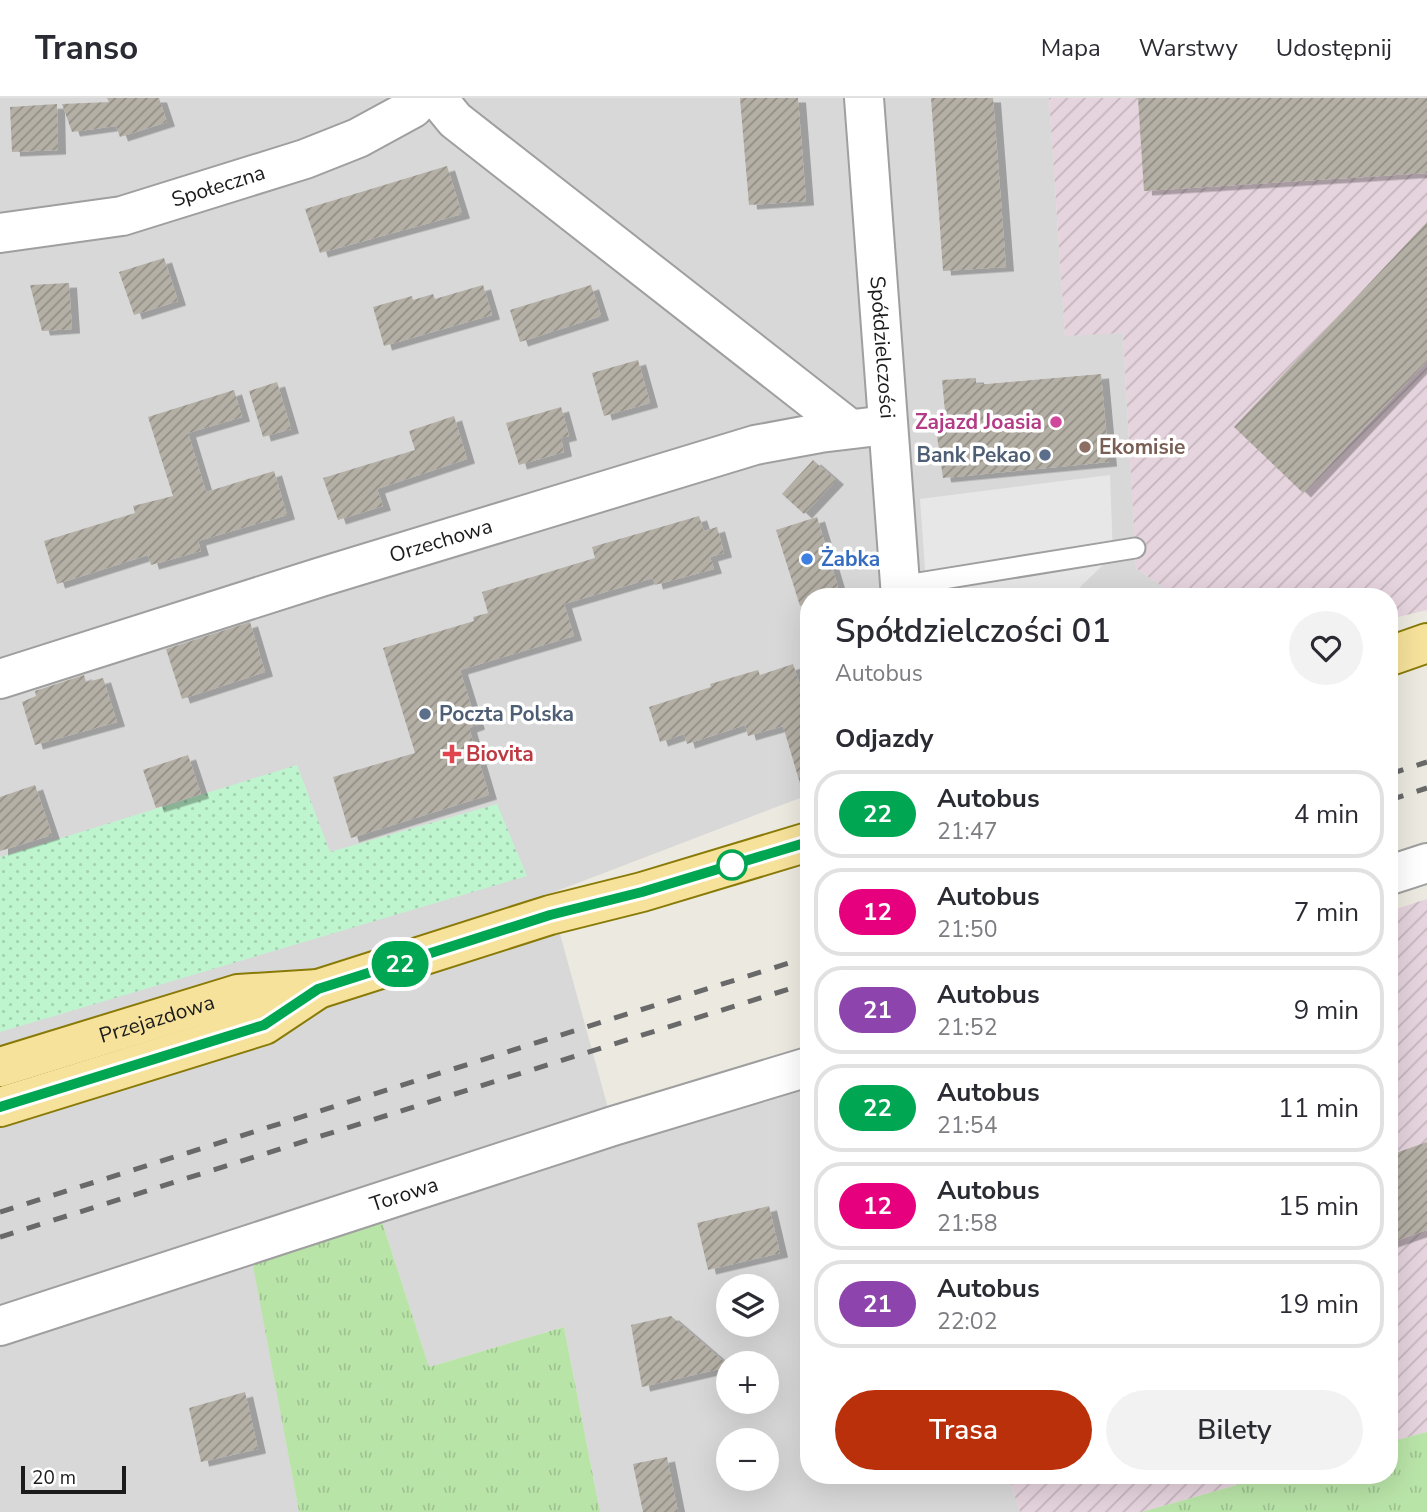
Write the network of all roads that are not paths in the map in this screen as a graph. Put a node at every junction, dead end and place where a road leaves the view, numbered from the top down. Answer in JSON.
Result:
{"nodes":[{"id":1,"x":422,"y":98,"type":"edge"},
{"id":2,"x":437,"y":98,"type":"edge"},
{"id":3,"x":864,"y":98,"type":"edge"},
{"id":4,"x":0,"y":233,"type":"edge"},
{"id":5,"x":887,"y":425,"type":"junction"},
{"id":6,"x":850,"y":429,"type":"junction"},
{"id":7,"x":1135,"y":548,"type":"dead end"},
{"id":8,"x":901,"y":588,"type":"edge"},
{"id":9,"x":922,"y":588,"type":"edge"},
{"id":10,"x":1427,"y":643,"type":"edge"},
{"id":11,"x":1398,"y":653,"type":"edge"},
{"id":12,"x":0,"y":679,"type":"edge"},
{"id":13,"x":800,"y":844,"type":"edge"},
{"id":14,"x":1427,"y":863,"type":"edge"},
{"id":15,"x":1398,"y":872,"type":"edge"},
{"id":16,"x":318,"y":989,"type":"junction"},
{"id":17,"x":0,"y":1067,"type":"edge"},
{"id":18,"x":800,"y":1069,"type":"edge"},
{"id":19,"x":0,"y":1107,"type":"edge"},
{"id":20,"x":0,"y":1326,"type":"edge"}],
"edges":[{"from":1,"to":4,"type":"street","name":"Społeczna"},
{"from":2,"to":6,"type":"street"},
{"from":3,"to":5,"type":"street","name":"Spółdzielczości"},
{"from":5,"to":6,"type":"street","name":"Orzechowa"},
{"from":5,"to":8,"type":"street","name":"Spółdzielczości"},
{"from":6,"to":12,"type":"street","name":"Orzechowa"},
{"from":7,"to":9,"type":"lane"},
{"from":10,"to":11,"type":"main road"},
{"from":13,"to":16,"type":"main road","name":"Przejazdowa"},
{"from":14,"to":15,"type":"street"},
{"from":16,"to":17,"type":"main road","name":"Przejazdowa"},
{"from":16,"to":19,"type":"main road","name":"Przejazdowa"},
{"from":18,"to":20,"type":"street","name":"Torowa"}]}
